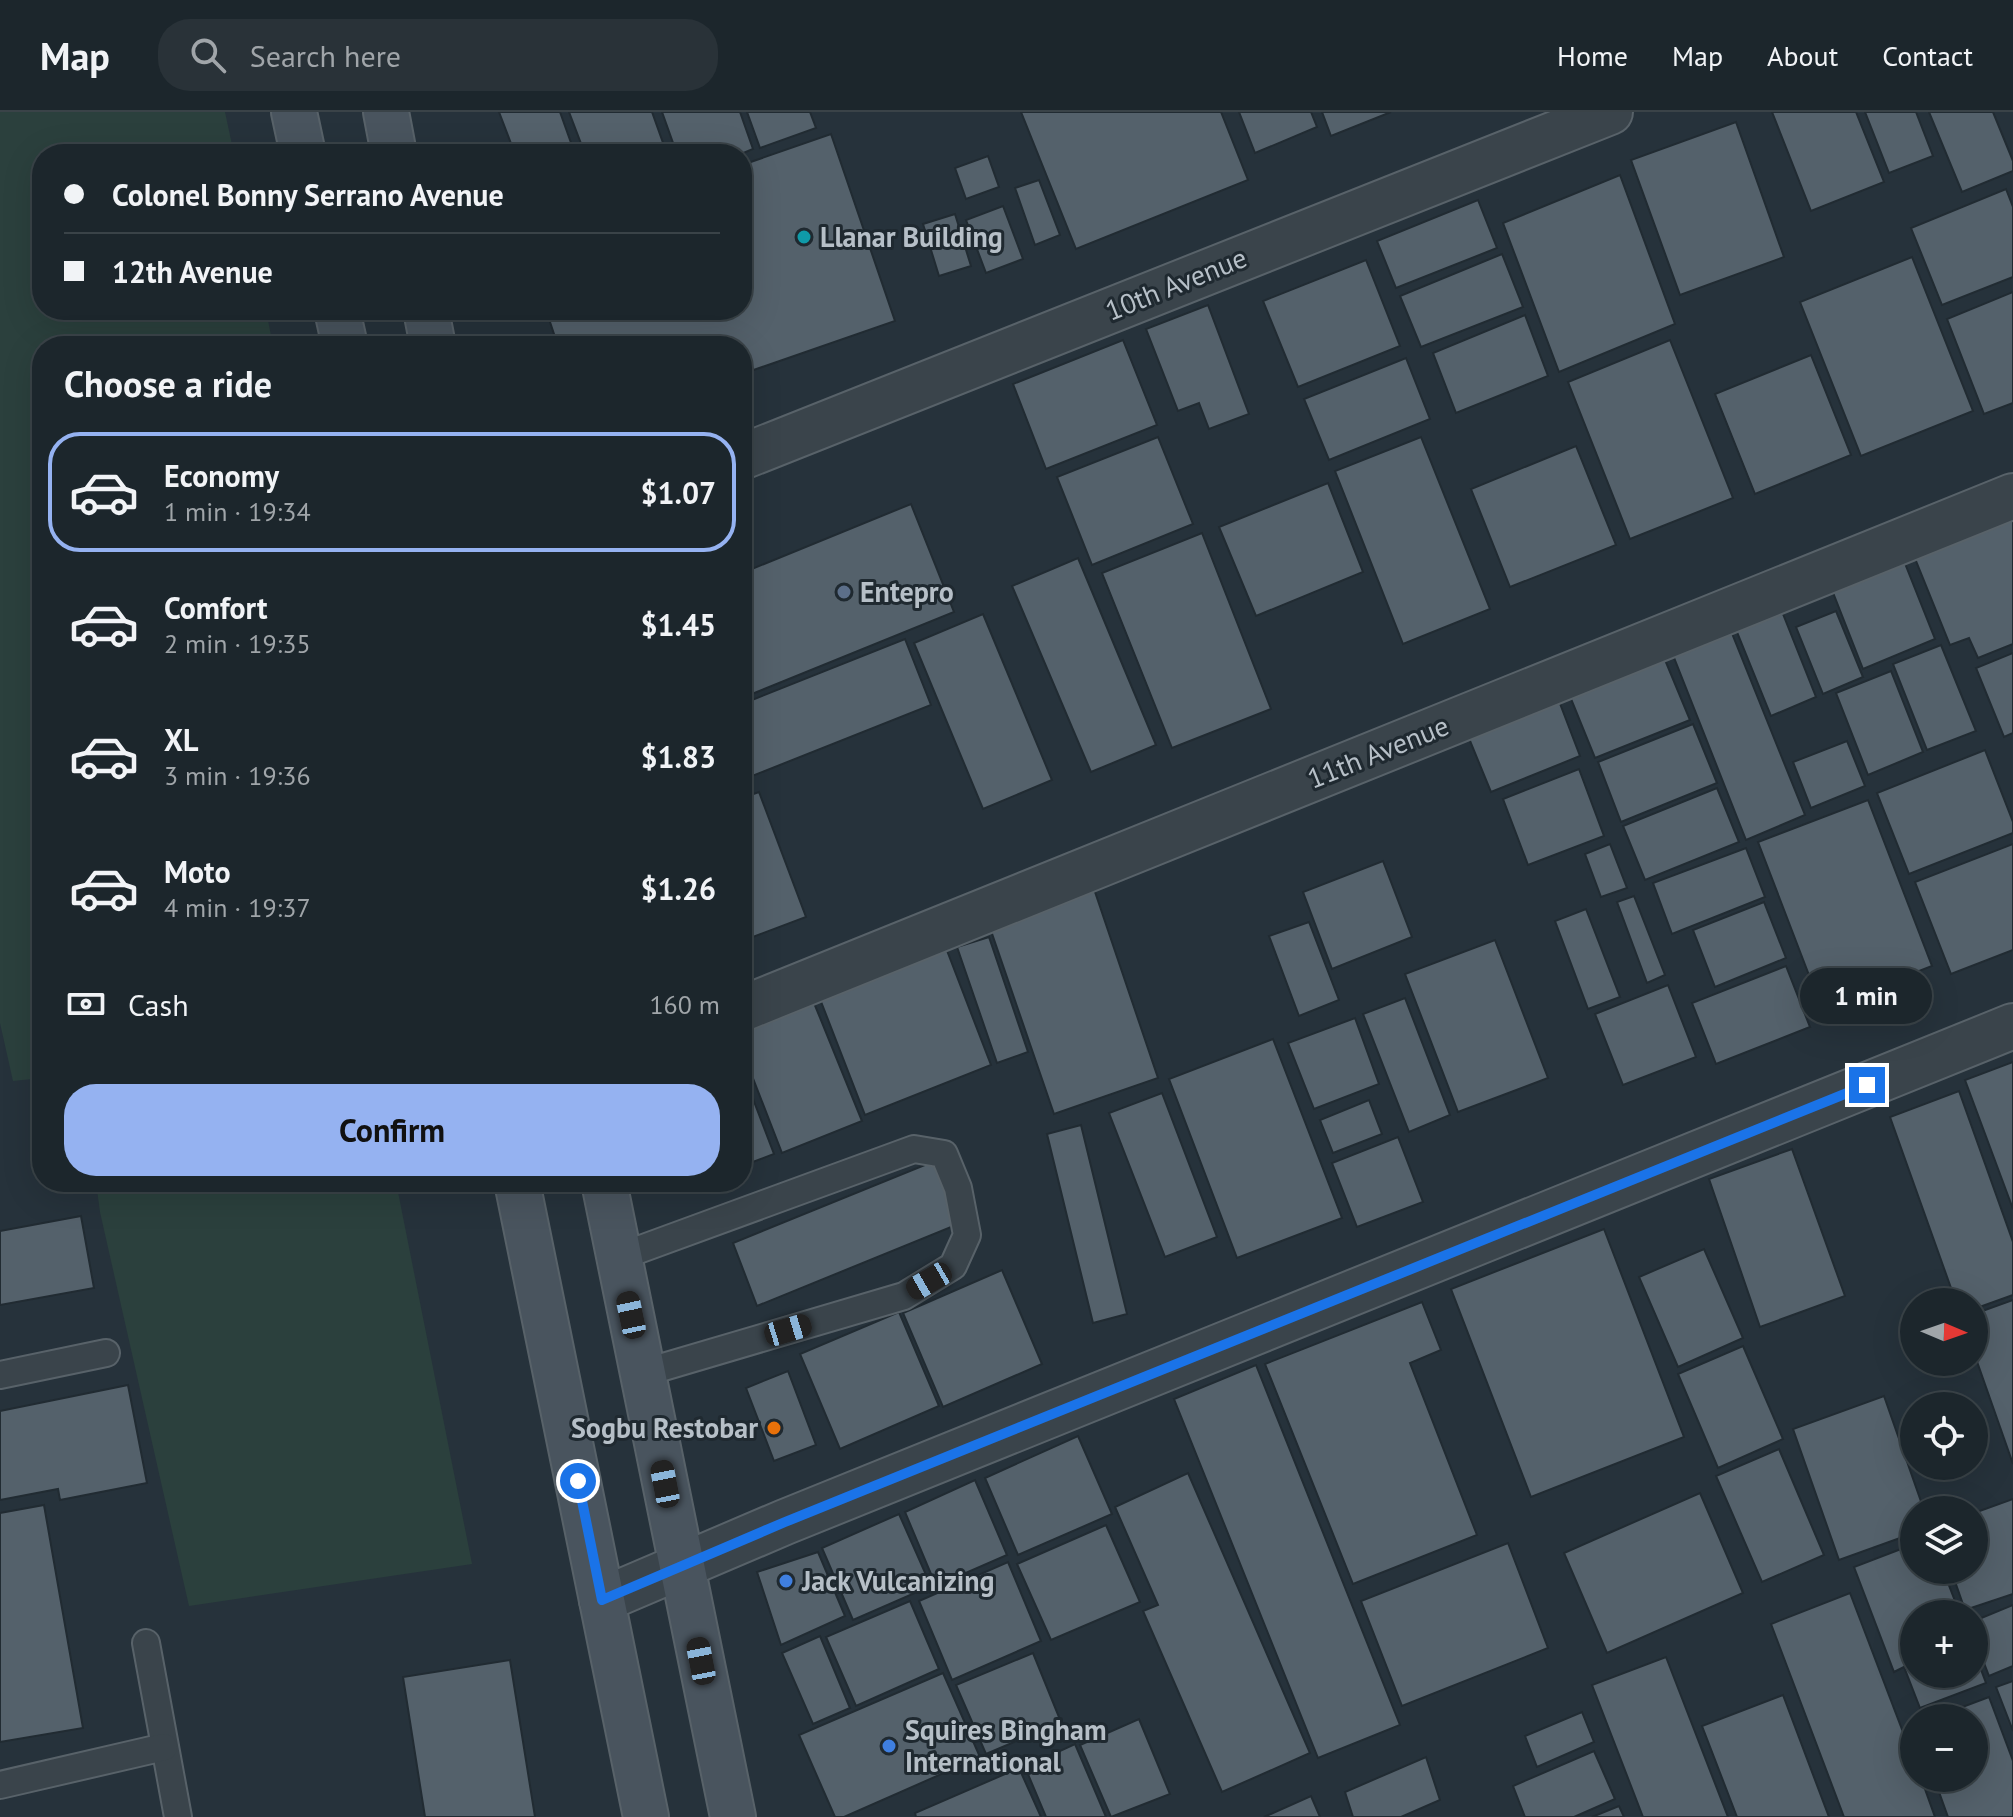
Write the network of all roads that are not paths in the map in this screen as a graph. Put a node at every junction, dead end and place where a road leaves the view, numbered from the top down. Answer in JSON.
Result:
{"nodes":[{"id":1,"x":294,"y":112,"type":"edge"},
{"id":2,"x":386,"y":112,"type":"edge"},
{"id":3,"x":1610,"y":112,"type":"edge"},
{"id":4,"x":301,"y":144,"type":"edge"},
{"id":5,"x":392,"y":144,"type":"edge"},
{"id":6,"x":752,"y":453,"type":"edge"},
{"id":7,"x":2013,"y":496,"type":"edge"},
{"id":8,"x":752,"y":1005,"type":"edge"},
{"id":9,"x":2013,"y":1026,"type":"edge"},
{"id":10,"x":519,"y":1192,"type":"edge"},
{"id":11,"x":606,"y":1192,"type":"edge"},
{"id":12,"x":619,"y":1257,"type":"junction"},
{"id":13,"x":106,"y":1353,"type":"dead end"},
{"id":14,"x":643,"y":1373,"type":"junction"},
{"id":15,"x":0,"y":1375,"type":"edge"},
{"id":16,"x":682,"y":1567,"type":"junction"},
{"id":17,"x":602,"y":1600,"type":"junction"},
{"id":18,"x":146,"y":1643,"type":"dead end"},
{"id":19,"x":164,"y":1747,"type":"junction"},
{"id":20,"x":0,"y":1785,"type":"edge"},
{"id":21,"x":178,"y":1817,"type":"edge"},
{"id":22,"x":646,"y":1817,"type":"edge"},
{"id":23,"x":733,"y":1817,"type":"edge"}],
"edges":[{"from":1,"to":4,"type":"main road"},
{"from":2,"to":5,"type":"main road"},
{"from":3,"to":6,"type":"street","name":"10th Avenue"},
{"from":7,"to":8,"type":"street","name":"11th Avenue"},
{"from":9,"to":16,"type":"street"},
{"from":10,"to":17,"type":"main road"},
{"from":11,"to":12,"type":"main road"},
{"from":12,"to":14,"type":"main road"},
{"from":12,"to":14,"type":"lane"},
{"from":13,"to":15,"type":"lane"},
{"from":14,"to":16,"type":"main road"},
{"from":16,"to":17,"type":"street"},
{"from":16,"to":23,"type":"main road"},
{"from":17,"to":22,"type":"main road"},
{"from":18,"to":19,"type":"lane"},
{"from":19,"to":20,"type":"lane"},
{"from":19,"to":21,"type":"lane"}]}
